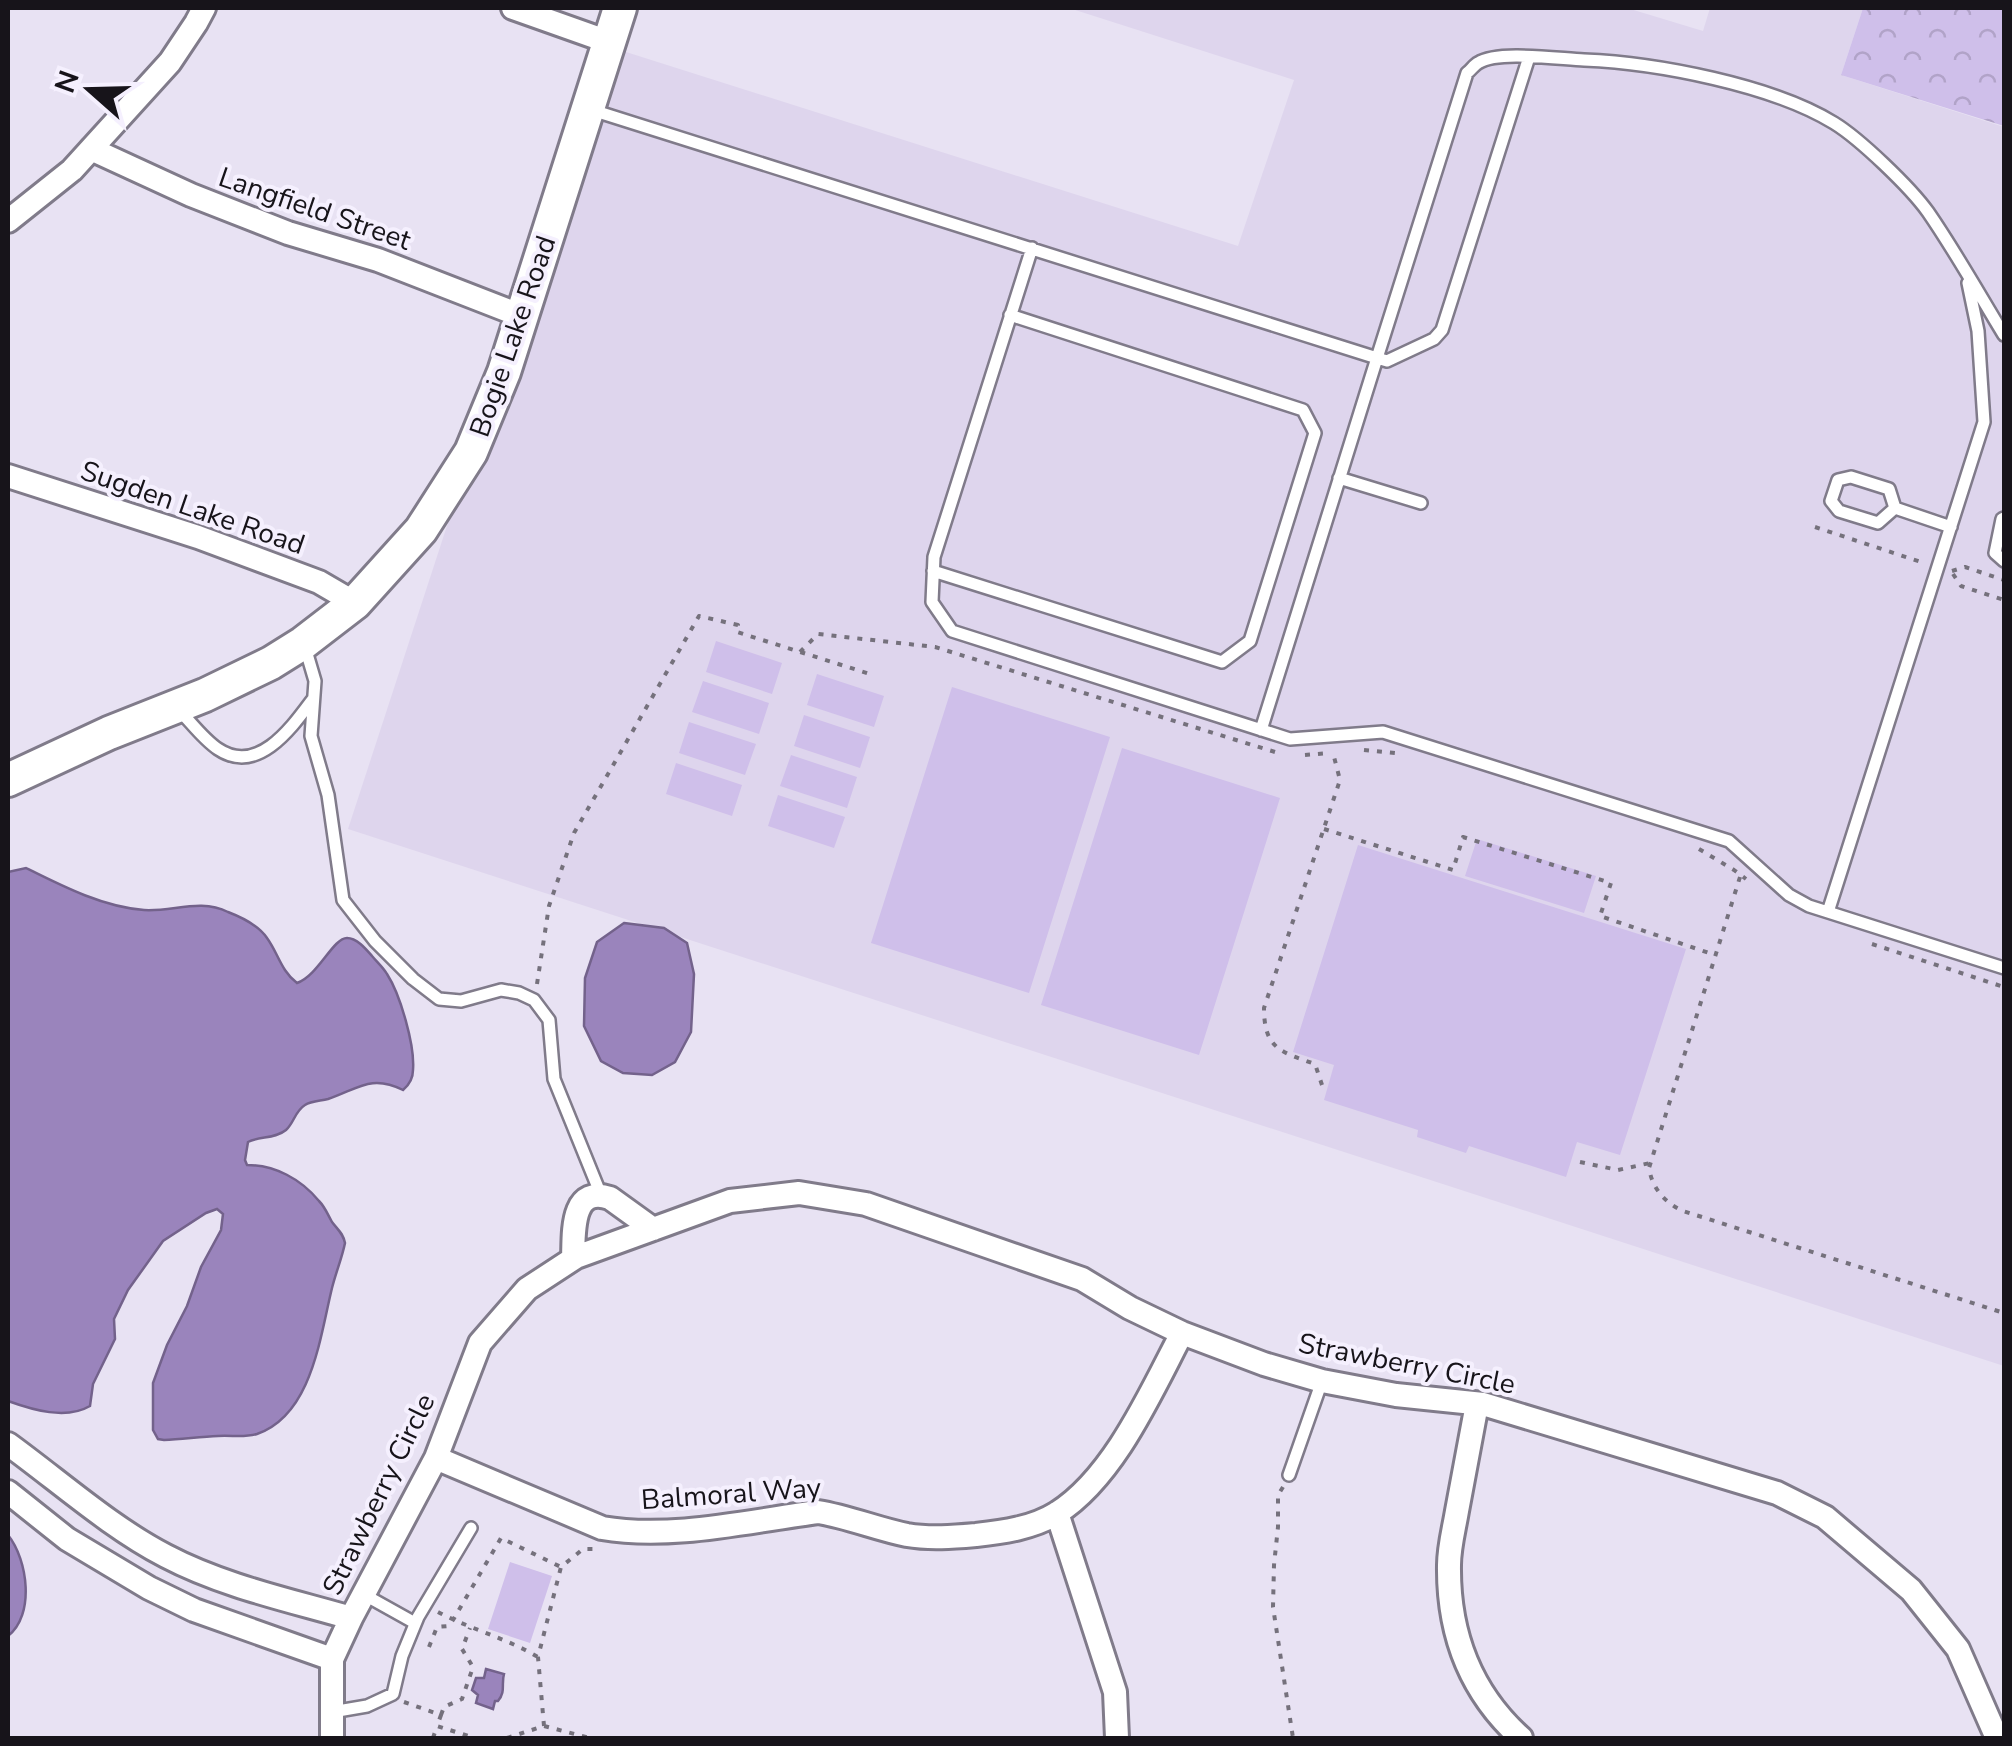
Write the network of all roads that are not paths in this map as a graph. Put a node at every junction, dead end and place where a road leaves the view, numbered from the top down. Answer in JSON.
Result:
{"nodes":[{"id":1,"x":204,"y":8,"type":"edge"},
{"id":2,"x":513,"y":8,"type":"edge"},
{"id":3,"x":620,"y":8,"type":"edge"},
{"id":4,"x":609,"y":42,"type":"junction"},
{"id":5,"x":1529,"y":58,"type":"junction"},
{"id":6,"x":588,"y":108,"type":"junction"},
{"id":7,"x":91,"y":149,"type":"junction"},
{"id":8,"x":8,"y":220,"type":"edge"},
{"id":9,"x":1032,"y":248,"type":"junction"},
{"id":10,"x":1966,"y":274,"type":"junction"},
{"id":11,"x":522,"y":316,"type":"junction"},
{"id":12,"x":1010,"y":316,"type":"junction"},
{"id":13,"x":2004,"y":335,"type":"edge"},
{"id":14,"x":1377,"y":358,"type":"junction"},
{"id":15,"x":8,"y":476,"type":"edge"},
{"id":16,"x":1339,"y":478,"type":"junction"},
{"id":17,"x":1421,"y":503,"type":"dead end"},
{"id":18,"x":1895,"y":508,"type":"junction"},
{"id":19,"x":2004,"y":518,"type":"edge"},
{"id":20,"x":1951,"y":527,"type":"junction"},
{"id":21,"x":2004,"y":561,"type":"edge"},
{"id":22,"x":933,"y":571,"type":"junction"},
{"id":23,"x":355,"y":602,"type":"junction"},
{"id":24,"x":303,"y":643,"type":"junction"},
{"id":25,"x":314,"y":697,"type":"junction"},
{"id":26,"x":176,"y":706,"type":"junction"},
{"id":27,"x":1261,"y":730,"type":"junction"},
{"id":28,"x":8,"y":780,"type":"edge"},
{"id":29,"x":1828,"y":912,"type":"junction"},
{"id":30,"x":2004,"y":968,"type":"edge"},
{"id":31,"x":601,"y":1195,"type":"junction"},
{"id":32,"x":654,"y":1229,"type":"junction"},
{"id":33,"x":573,"y":1259,"type":"junction"},
{"id":34,"x":1182,"y":1333,"type":"junction"},
{"id":35,"x":1322,"y":1381,"type":"junction"},
{"id":36,"x":1477,"y":1404,"type":"junction"},
{"id":37,"x":8,"y":1444,"type":"edge"},
{"id":38,"x":436,"y":1458,"type":"junction"},
{"id":39,"x":1289,"y":1476,"type":"road end"},
{"id":40,"x":8,"y":1492,"type":"edge"},
{"id":41,"x":1057,"y":1514,"type":"junction"},
{"id":42,"x":471,"y":1528,"type":"dead end"},
{"id":43,"x":128,"y":1533,"type":"junction"},
{"id":44,"x":108,"y":1564,"type":"junction"},
{"id":45,"x":363,"y":1594,"type":"junction"},
{"id":46,"x":351,"y":1618,"type":"junction"},
{"id":47,"x":416,"y":1623,"type":"junction"},
{"id":48,"x":332,"y":1659,"type":"junction"},
{"id":49,"x":332,"y":1712,"type":"junction"},
{"id":50,"x":332,"y":1738,"type":"edge"},
{"id":51,"x":1116,"y":1738,"type":"edge"},
{"id":52,"x":1521,"y":1738,"type":"edge"},
{"id":53,"x":1997,"y":1738,"type":"edge"}],
"edges":[{"from":1,"to":7,"type":"street"},
{"from":2,"to":4,"type":"street"},
{"from":3,"to":4,"type":"main road","name":"Bogie Lake Road"},
{"from":4,"to":6,"type":"main road","name":"Bogie Lake Road"},
{"from":5,"to":10,"type":"lane"},
{"from":5,"to":14,"type":"lane"},
{"from":5,"to":14,"type":"lane"},
{"from":6,"to":9,"type":"lane"},
{"from":6,"to":11,"type":"main road","name":"Bogie Lake Road"},
{"from":7,"to":8,"type":"street"},
{"from":7,"to":11,"type":"street","name":"Langfield Street"},
{"from":9,"to":12,"type":"lane"},
{"from":9,"to":14,"type":"lane"},
{"from":10,"to":13,"type":"lane"},
{"from":10,"to":20,"type":"lane"},
{"from":11,"to":23,"type":"main road","name":"Bogie Lake Road"},
{"from":12,"to":22,"type":"lane"},
{"from":12,"to":22,"type":"lane"},
{"from":14,"to":16,"type":"lane"},
{"from":15,"to":23,"type":"street","name":"Sugden Lake Road"},
{"from":16,"to":17,"type":"lane"},
{"from":16,"to":27,"type":"lane"},
{"from":18,"to":18,"type":"lane"},
{"from":18,"to":20,"type":"lane"},
{"from":19,"to":21,"type":"lane"},
{"from":20,"to":29,"type":"lane"},
{"from":22,"to":27,"type":"lane"},
{"from":23,"to":24,"type":"main road","name":"Bogie Lake Road"},
{"from":24,"to":25,"type":"lane"},
{"from":24,"to":26,"type":"main road","name":"Bogie Lake Road"},
{"from":25,"to":26,"type":"lane"},
{"from":25,"to":31,"type":"lane"},
{"from":26,"to":28,"type":"main road","name":"Bogie Lake Road"},
{"from":27,"to":29,"type":"lane"},
{"from":29,"to":30,"type":"lane"},
{"from":31,"to":32,"type":"street"},
{"from":31,"to":33,"type":"street"},
{"from":32,"to":33,"type":"street","name":"Strawberry Circle"},
{"from":32,"to":34,"type":"street","name":"Strawberry Circle"},
{"from":33,"to":38,"type":"street","name":"Strawberry Circle"},
{"from":34,"to":35,"type":"street","name":"Strawberry Circle"},
{"from":34,"to":41,"type":"street","name":"Balmoral Way"},
{"from":35,"to":36,"type":"street","name":"Strawberry Circle"},
{"from":35,"to":39,"type":"lane"},
{"from":36,"to":52,"type":"street"},
{"from":36,"to":53,"type":"street","name":"Strawberry Circle"},
{"from":37,"to":43,"type":"street"},
{"from":38,"to":41,"type":"street","name":"Balmoral Way"},
{"from":38,"to":45,"type":"street","name":"Strawberry Circle"},
{"from":40,"to":44,"type":"street"},
{"from":41,"to":51,"type":"street"},
{"from":42,"to":47,"type":"lane"},
{"from":43,"to":44,"type":"street"},
{"from":43,"to":46,"type":"street"},
{"from":44,"to":48,"type":"street"},
{"from":45,"to":46,"type":"street","name":"Strawberry Circle"},
{"from":45,"to":47,"type":"lane"},
{"from":46,"to":48,"type":"street","name":"Strawberry Circle"},
{"from":47,"to":49,"type":"lane"},
{"from":48,"to":49,"type":"street","name":"Strawberry Circle"},
{"from":49,"to":50,"type":"street","name":"Strawberry Circle"}]}
